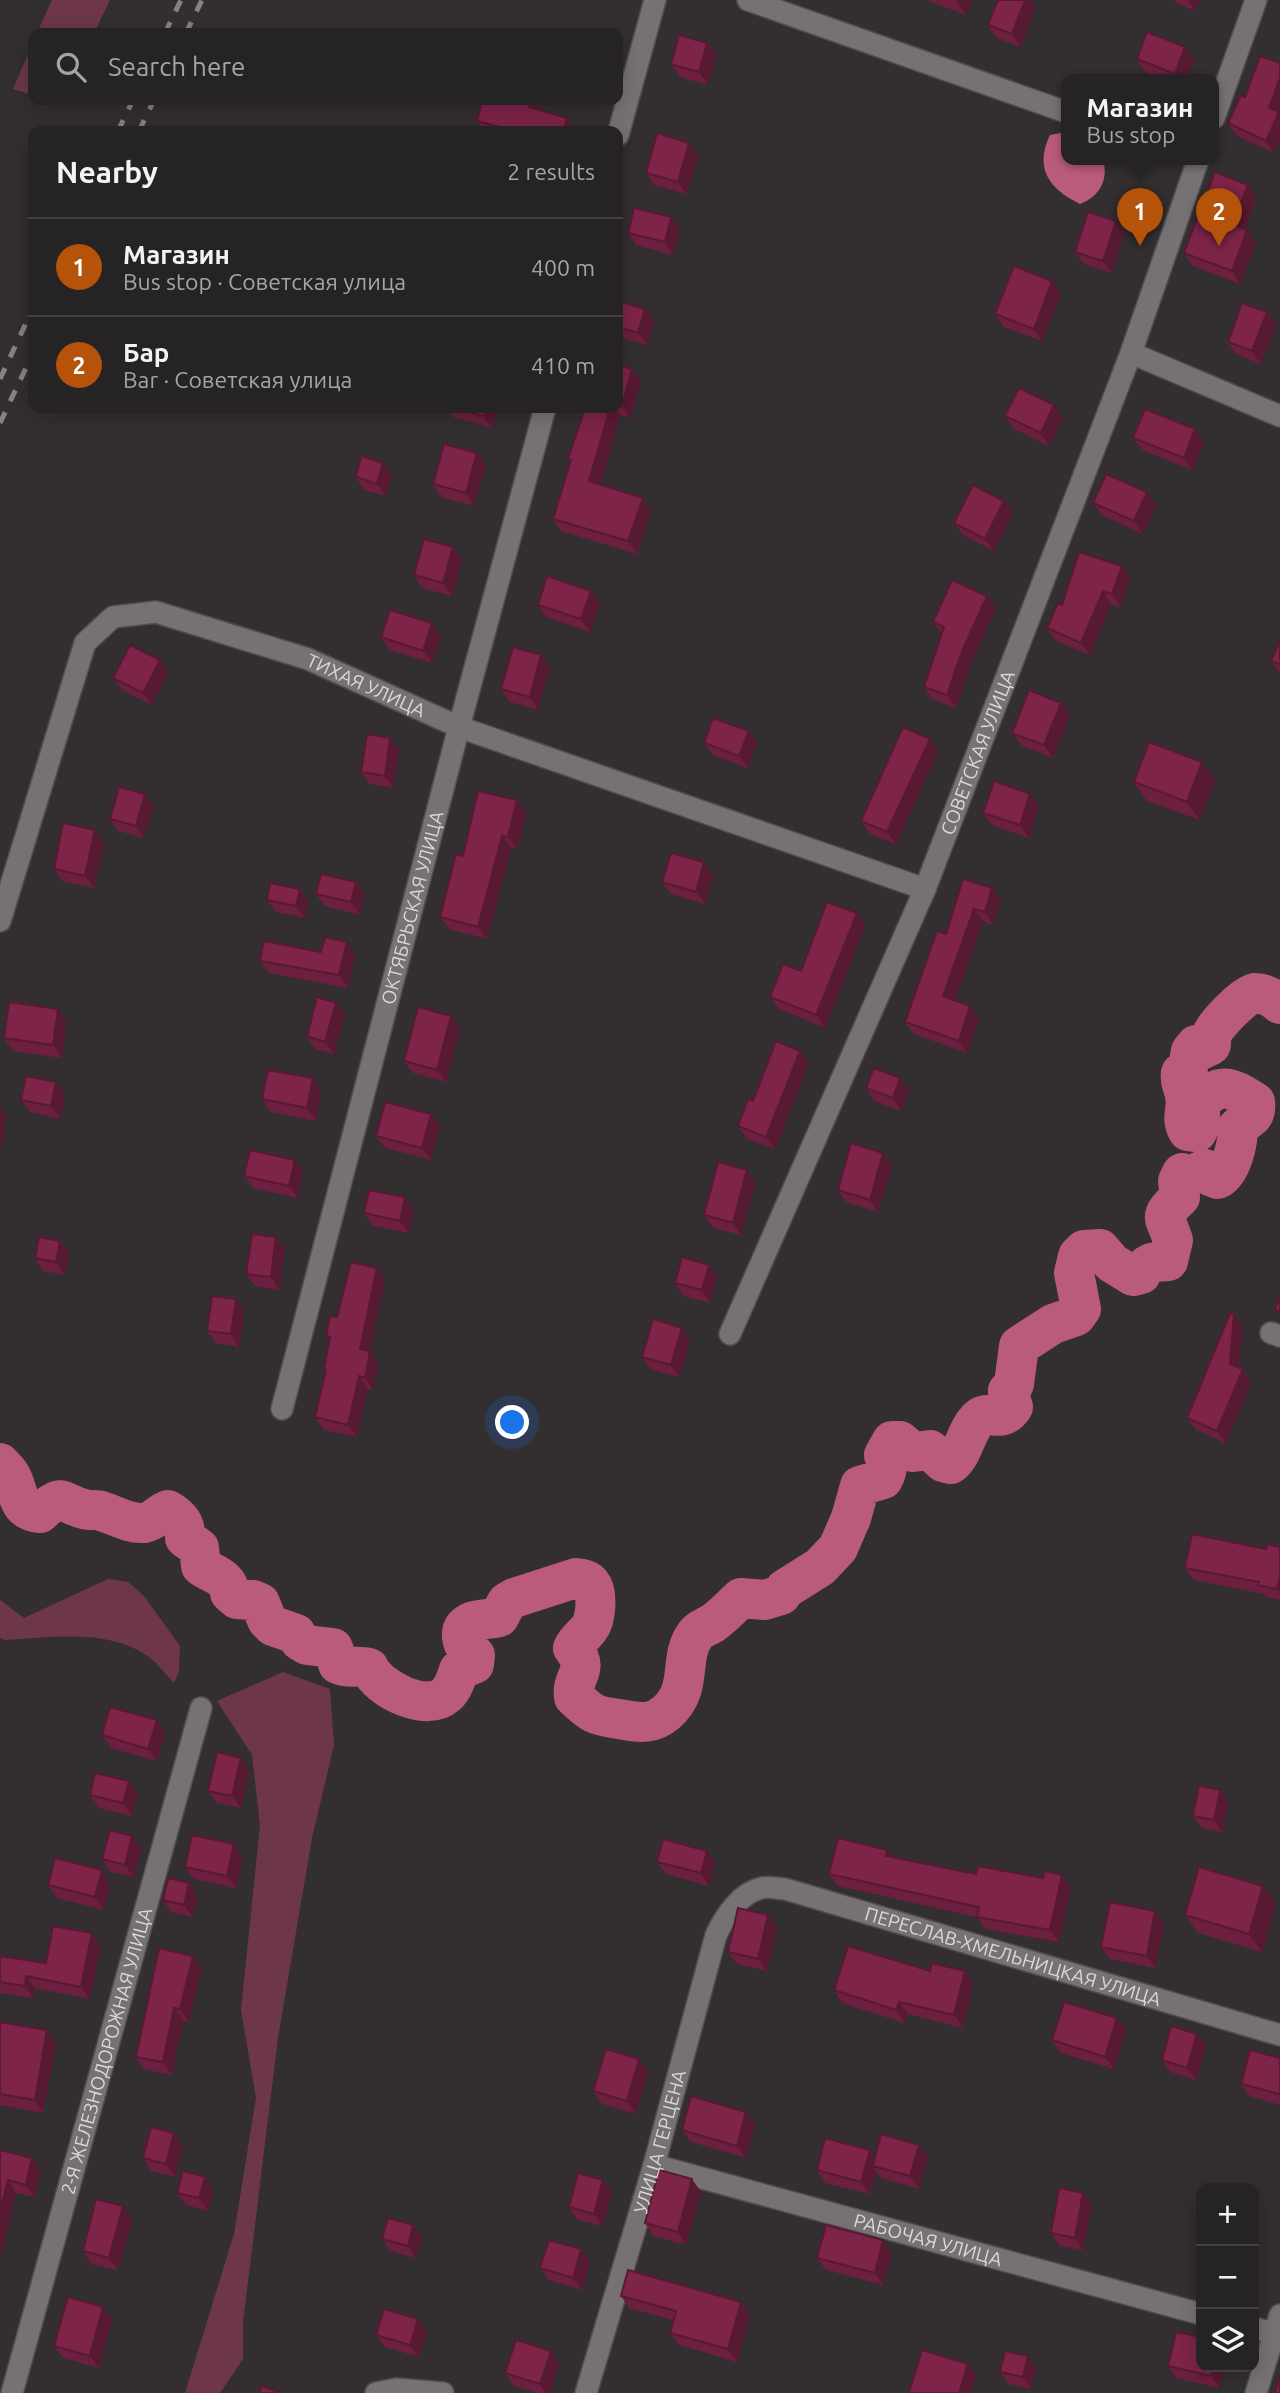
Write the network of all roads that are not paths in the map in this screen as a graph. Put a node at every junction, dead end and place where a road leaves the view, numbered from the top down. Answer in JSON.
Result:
{"nodes":[{"id":1,"x":655,"y":0,"type":"edge"},
{"id":2,"x":748,"y":0,"type":"edge"},
{"id":3,"x":1256,"y":0,"type":"edge"},
{"id":4,"x":1219,"y":102,"type":"edge"},
{"id":5,"x":1061,"y":109,"type":"edge"},
{"id":6,"x":620,"y":126,"type":"edge"},
{"id":7,"x":1196,"y":165,"type":"edge"},
{"id":8,"x":1130,"y":353,"type":"junction"},
{"id":9,"x":544,"y":413,"type":"edge"},
{"id":10,"x":1280,"y":416,"type":"edge"},
{"id":11,"x":459,"y":727,"type":"junction"},
{"id":12,"x":925,"y":889,"type":"junction"},
{"id":13,"x":0,"y":921,"type":"edge"},
{"id":14,"x":730,"y":1334,"type":"dead end"},
{"id":15,"x":282,"y":1409,"type":"dead end"},
{"id":16,"x":201,"y":1709,"type":"dead end"},
{"id":17,"x":746,"y":1896,"type":"joint"},
{"id":18,"x":1280,"y":2035,"type":"edge"},
{"id":19,"x":654,"y":2165,"type":"junction"},
{"id":20,"x":1196,"y":2313,"type":"edge"},
{"id":21,"x":1259,"y":2328,"type":"edge"},
{"id":22,"x":1278,"y":2328,"type":"edge"},
{"id":23,"x":12,"y":2393,"type":"edge"},
{"id":24,"x":376,"y":2393,"type":"edge"},
{"id":25,"x":443,"y":2393,"type":"edge"},
{"id":26,"x":586,"y":2393,"type":"edge"},
{"id":27,"x":1256,"y":2393,"type":"edge"}],
"edges":[{"from":1,"to":6,"type":"street"},
{"from":2,"to":5,"type":"street"},
{"from":3,"to":4,"type":"street"},
{"from":7,"to":8,"type":"street","name":"СОВЕТСКАЯ УЛИЦА"},
{"from":8,"to":10,"type":"street"},
{"from":8,"to":12,"type":"street","name":"СОВЕТСКАЯ УЛИЦА"},
{"from":9,"to":11,"type":"street","name":"ОКТЯБРЬСКАЯ УЛИЦА"},
{"from":11,"to":12,"type":"street","name":"ТИХАЯ УЛИЦА"},
{"from":11,"to":13,"type":"street","name":"ТИХАЯ УЛИЦА"},
{"from":11,"to":15,"type":"street","name":"ОКТЯБРЬСКАЯ УЛИЦА"},
{"from":12,"to":14,"type":"street","name":"СОВЕТСКАЯ УЛИЦА"},
{"from":16,"to":23,"type":"street","name":"2-Я ЖЕЛЕЗНОДОРОЖНАЯ УЛИЦА"},
{"from":17,"to":18,"type":"street","name":"ПЕРЕСЛАВ-ХМЕЛЬНИЦКАЯ УЛИЦА"},
{"from":17,"to":19,"type":"street","name":"УЛИЦА ГЕРЦЕНА"},
{"from":19,"to":20,"type":"street","name":"РАБОЧАЯ УЛИЦА"},
{"from":19,"to":26,"type":"street","name":"УЛИЦА ГЕРЦЕНА"},
{"from":21,"to":22,"type":"street"},
{"from":22,"to":27,"type":"street"},
{"from":24,"to":25,"type":"street"}]}
